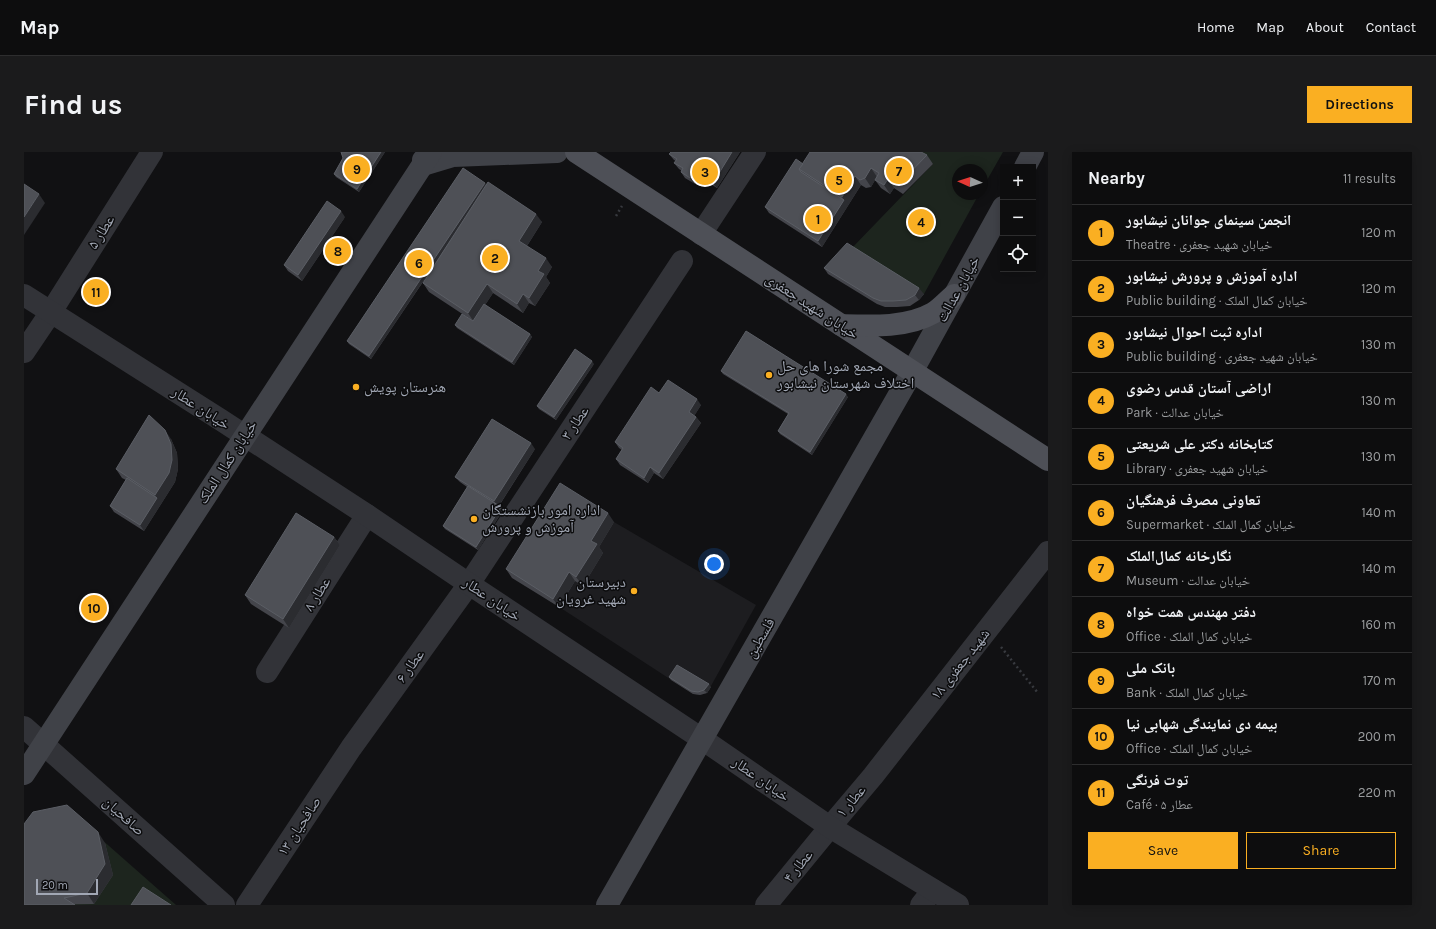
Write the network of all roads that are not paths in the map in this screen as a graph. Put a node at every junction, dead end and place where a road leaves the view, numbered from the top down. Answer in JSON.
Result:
{"nodes":[{"id":1,"x":152,"y":152,"type":"edge"},
{"id":2,"x":557,"y":152,"type":"edge"},
{"id":3,"x":755,"y":152,"type":"edge"},
{"id":4,"x":1033,"y":152,"type":"edge"},
{"id":5,"x":586,"y":155,"type":"edge"},
{"id":6,"x":426,"y":156,"type":"edge"},
{"id":7,"x":1027,"y":164,"type":"edge"},
{"id":8,"x":1000,"y":212,"type":"edge"},
{"id":9,"x":701,"y":234,"type":"junction"},
{"id":10,"x":682,"y":261,"type":"dead end"},
{"id":11,"x":24,"y":295,"type":"edge"},
{"id":12,"x":954,"y":295,"type":"junction"},
{"id":13,"x":51,"y":312,"type":"junction"},
{"id":14,"x":841,"y":325,"type":"junction"},
{"id":15,"x":24,"y":352,"type":"edge"},
{"id":16,"x":912,"y":372,"type":"junction"},
{"id":17,"x":244,"y":436,"type":"junction"},
{"id":18,"x":1048,"y":460,"type":"edge"},
{"id":19,"x":367,"y":515,"type":"junction"},
{"id":20,"x":1048,"y":552,"type":"edge"},
{"id":21,"x":469,"y":584,"type":"junction"},
{"id":22,"x":267,"y":672,"type":"dead end"},
{"id":23,"x":24,"y":727,"type":"edge"},
{"id":24,"x":702,"y":739,"type":"junction"},
{"id":25,"x":44,"y":745,"type":"junction"},
{"id":26,"x":351,"y":748,"type":"joint"},
{"id":27,"x":24,"y":774,"type":"edge"},
{"id":28,"x":873,"y":776,"type":"joint"},
{"id":29,"x":830,"y":827,"type":"junction"},
{"id":30,"x":927,"y":897,"type":"edge"},
{"id":31,"x":224,"y":905,"type":"edge"},
{"id":32,"x":247,"y":905,"type":"edge"},
{"id":33,"x":607,"y":905,"type":"edge"},
{"id":34,"x":766,"y":905,"type":"edge"},
{"id":35,"x":958,"y":905,"type":"edge"}],
"edges":[{"from":1,"to":13,"type":"street","name":"عطار ۵"},
{"from":2,"to":6,"type":"main road"},
{"from":3,"to":9,"type":"street"},
{"from":4,"to":7,"type":"main road"},
{"from":5,"to":9,"type":"main road","name":"خیابان شهید جعفری"},
{"from":6,"to":17,"type":"main road","name":"خیابان کمال الملک"},
{"from":8,"to":12,"type":"main road","name":"خیابان عدالت"},
{"from":9,"to":14,"type":"main road","name":"خیابان شهید جعفری"},
{"from":10,"to":21,"type":"street","name":"عطار ۳"},
{"from":11,"to":13,"type":"street","name":"خیابان عطار"},
{"from":12,"to":14,"type":"main road"},
{"from":12,"to":16,"type":"main road","name":"خیابان عدالت"},
{"from":13,"to":15,"type":"street","name":"عطار ۵"},
{"from":13,"to":17,"type":"street","name":"خیابان عطار"},
{"from":14,"to":16,"type":"main road","name":"خیابان شهید جعفری"},
{"from":16,"to":18,"type":"main road","name":"خیابان شهید جعفری"},
{"from":16,"to":24,"type":"main road","name":"فلسطین"},
{"from":17,"to":19,"type":"street","name":"خیابان عطار"},
{"from":17,"to":25,"type":"main road","name":"خیابان کمال الملک"},
{"from":19,"to":21,"type":"street","name":"خیابان عطار"},
{"from":19,"to":22,"type":"street","name":"عطار ۸"},
{"from":20,"to":28,"type":"street","name":"شهید جعفری ۱۸"},
{"from":21,"to":24,"type":"street","name":"خیابان عطار"},
{"from":21,"to":26,"type":"street","name":"عطار ۶"},
{"from":23,"to":25,"type":"street","name":"صافحیان"},
{"from":24,"to":29,"type":"street","name":"خیابان عطار"},
{"from":24,"to":33,"type":"main road","name":"فلسطین"},
{"from":25,"to":27,"type":"main road","name":"خیابان کمال الملک"},
{"from":25,"to":31,"type":"street","name":"صافحیان"},
{"from":26,"to":32,"type":"street","name":"صافحیان ۱۳"},
{"from":28,"to":29,"type":"street","name":"عطار ۱"},
{"from":29,"to":30,"type":"street","name":"خیابان عطار"},
{"from":29,"to":34,"type":"street","name":"عطار ۴"},
{"from":30,"to":35,"type":"street","name":"خیابان عطار"}]}
